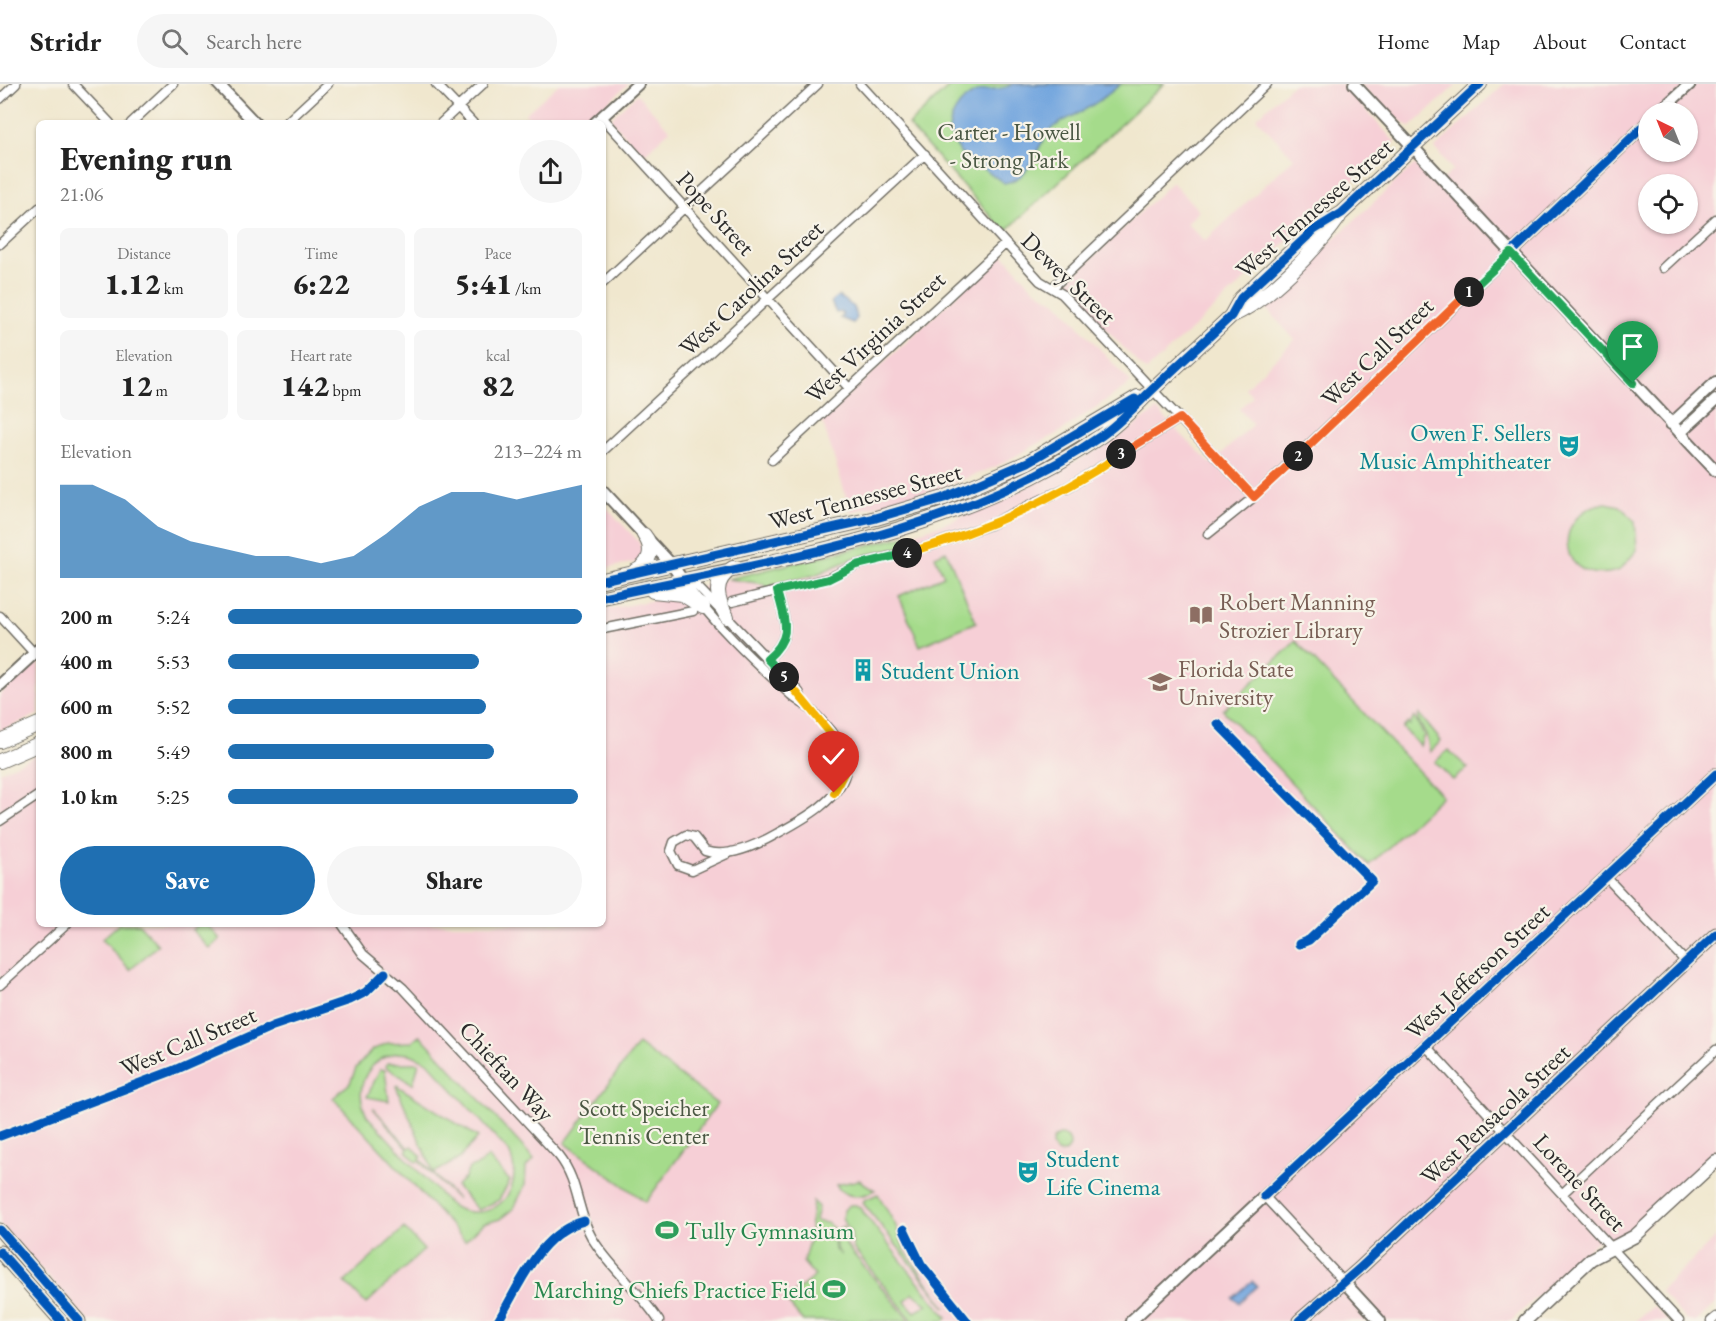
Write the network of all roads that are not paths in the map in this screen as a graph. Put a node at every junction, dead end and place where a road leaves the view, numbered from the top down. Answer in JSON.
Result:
{"nodes":[{"id":1,"x":16,"y":84,"type":"edge"},
{"id":2,"x":73,"y":84,"type":"edge"},
{"id":3,"x":173,"y":84,"type":"edge"},
{"id":4,"x":218,"y":84,"type":"edge"},
{"id":5,"x":328,"y":84,"type":"edge"},
{"id":6,"x":436,"y":84,"type":"edge"},
{"id":7,"x":483,"y":84,"type":"edge"},
{"id":8,"x":638,"y":84,"type":"edge"},
{"id":9,"x":818,"y":84,"type":"edge"},
{"id":10,"x":860,"y":84,"type":"edge"},
{"id":11,"x":1267,"y":84,"type":"edge"},
{"id":12,"x":1354,"y":84,"type":"edge"},
{"id":13,"x":1480,"y":84,"type":"edge"},
{"id":14,"x":1690,"y":84,"type":"edge"},
{"id":15,"x":0,"y":99,"type":"edge"},
{"id":16,"x":1670,"y":102,"type":"edge"},
{"id":17,"x":458,"y":107,"type":"junction"},
{"id":18,"x":107,"y":120,"type":"edge"},
{"id":19,"x":134,"y":120,"type":"edge"},
{"id":20,"x":252,"y":120,"type":"edge"},
{"id":21,"x":289,"y":120,"type":"edge"},
{"id":22,"x":444,"y":120,"type":"edge"},
{"id":23,"x":470,"y":120,"type":"edge"},
{"id":24,"x":599,"y":120,"type":"edge"},
{"id":25,"x":606,"y":127,"type":"edge"},
{"id":26,"x":1638,"y":132,"type":"edge"},
{"id":27,"x":1413,"y":146,"type":"junction"},
{"id":28,"x":925,"y":153,"type":"junction"},
{"id":29,"x":684,"y":207,"type":"junction"},
{"id":30,"x":36,"y":211,"type":"edge"},
{"id":31,"x":1716,"y":219,"type":"edge"},
{"id":32,"x":0,"y":244,"type":"edge"},
{"id":33,"x":1005,"y":244,"type":"junction"},
{"id":34,"x":1511,"y":253,"type":"junction"},
{"id":35,"x":1663,"y":268,"type":"dead end"},
{"id":36,"x":606,"y":280,"type":"edge"},
{"id":37,"x":1052,"y":288,"type":"junction"},
{"id":38,"x":768,"y":299,"type":"junction"},
{"id":39,"x":1716,"y":382,"type":"edge"},
{"id":40,"x":849,"y":388,"type":"junction"},
{"id":41,"x":1153,"y":389,"type":"junction"},
{"id":42,"x":1705,"y":392,"type":"junction"},
{"id":43,"x":1715,"y":401,"type":"edge"},
{"id":44,"x":1180,"y":418,"type":"junction"},
{"id":45,"x":1671,"y":424,"type":"junction"},
{"id":46,"x":1680,"y":433,"type":"junction"},
{"id":47,"x":606,"y":448,"type":"edge"},
{"id":48,"x":772,"y":459,"type":"dead end"},
{"id":49,"x":1716,"y":471,"type":"edge"},
{"id":50,"x":606,"y":494,"type":"edge"},
{"id":51,"x":1254,"y":497,"type":"junction"},
{"id":52,"x":1208,"y":534,"type":"dead end"},
{"id":53,"x":644,"y":535,"type":"junction"},
{"id":54,"x":672,"y":565,"type":"junction"},
{"id":55,"x":734,"y":568,"type":"junction"},
{"id":56,"x":632,"y":574,"type":"junction"},
{"id":57,"x":606,"y":579,"type":"edge"},
{"id":58,"x":686,"y":579,"type":"junction"},
{"id":59,"x":630,"y":591,"type":"junction"},
{"id":60,"x":777,"y":591,"type":"junction"},
{"id":61,"x":606,"y":596,"type":"edge"},
{"id":62,"x":732,"y":602,"type":"dead end"},
{"id":63,"x":698,"y":609,"type":"junction"},
{"id":64,"x":0,"y":616,"type":"edge"},
{"id":65,"x":727,"y":617,"type":"junction"},
{"id":66,"x":606,"y":628,"type":"edge"},
{"id":67,"x":36,"y":650,"type":"edge"},
{"id":68,"x":36,"y":652,"type":"edge"},
{"id":69,"x":767,"y":659,"type":"junction"},
{"id":70,"x":0,"y":685,"type":"edge"},
{"id":71,"x":802,"y":703,"type":"junction"},
{"id":72,"x":36,"y":725,"type":"edge"},
{"id":73,"x":0,"y":741,"type":"edge"},
{"id":74,"x":36,"y":745,"type":"edge"},
{"id":75,"x":0,"y":761,"type":"edge"},
{"id":76,"x":1716,"y":774,"type":"edge"},
{"id":77,"x":36,"y":797,"type":"edge"},
{"id":78,"x":0,"y":821,"type":"edge"},
{"id":79,"x":731,"y":852,"type":"junction"},
{"id":80,"x":1606,"y":876,"type":"junction"},
{"id":81,"x":65,"y":927,"type":"edge"},
{"id":82,"x":344,"y":927,"type":"edge"},
{"id":83,"x":1716,"y":934,"type":"edge"},
{"id":84,"x":1686,"y":962,"type":"junction"},
{"id":85,"x":385,"y":973,"type":"junction"},
{"id":86,"x":0,"y":985,"type":"edge"},
{"id":87,"x":1425,"y":1045,"type":"junction"},
{"id":88,"x":1716,"y":1050,"type":"edge"},
{"id":89,"x":1506,"y":1131,"type":"junction"},
{"id":90,"x":0,"y":1136,"type":"edge"},
{"id":91,"x":1714,"y":1167,"type":"edge"},
{"id":92,"x":1563,"y":1193,"type":"junction"},
{"id":93,"x":1264,"y":1196,"type":"junction"},
{"id":94,"x":584,"y":1221,"type":"junction"},
{"id":95,"x":0,"y":1230,"type":"edge"},
{"id":96,"x":1614,"y":1248,"type":"junction"},
{"id":97,"x":0,"y":1252,"type":"edge"},
{"id":98,"x":1344,"y":1282,"type":"junction"},
{"id":99,"x":1716,"y":1317,"type":"edge"},
{"id":100,"x":61,"y":1321,"type":"edge"},
{"id":101,"x":79,"y":1321,"type":"edge"},
{"id":102,"x":498,"y":1321,"type":"edge"},
{"id":103,"x":659,"y":1321,"type":"edge"},
{"id":104,"x":1131,"y":1321,"type":"edge"},
{"id":105,"x":1299,"y":1321,"type":"edge"},
{"id":106,"x":1380,"y":1321,"type":"edge"},
{"id":107,"x":1525,"y":1321,"type":"edge"},
{"id":108,"x":1679,"y":1321,"type":"edge"},
{"id":109,"x":1711,"y":1321,"type":"edge"}],
"edges":[{"from":1,"to":15,"type":"street"},
{"from":2,"to":18,"type":"street"},
{"from":3,"to":19,"type":"street"},
{"from":4,"to":20,"type":"street"},
{"from":5,"to":21,"type":"street"},
{"from":6,"to":17,"type":"street"},
{"from":7,"to":17,"type":"street"},
{"from":8,"to":24,"type":"street"},
{"from":9,"to":29,"type":"street"},
{"from":10,"to":28,"type":"street","name":"Dewey Street"},
{"from":11,"to":37,"type":"street"},
{"from":12,"to":27,"type":"street"},
{"from":13,"to":27,"type":"main road","name":"West Tennessee Street"},
{"from":14,"to":16,"type":"street"},
{"from":17,"to":22,"type":"street"},
{"from":17,"to":23,"type":"street"},
{"from":25,"to":29,"type":"street","name":"Pope Street"},
{"from":26,"to":34,"type":"street","name":"West Call Street"},
{"from":27,"to":34,"type":"street"},
{"from":27,"to":41,"type":"main road","name":"West Tennessee Street"},
{"from":28,"to":33,"type":"street","name":"Dewey Street"},
{"from":28,"to":38,"type":"street","name":"West Carolina Street"},
{"from":29,"to":36,"type":"street"},
{"from":29,"to":38,"type":"street","name":"Pope Street"},
{"from":30,"to":32,"type":"street"},
{"from":31,"to":35,"type":"street"},
{"from":33,"to":37,"type":"street","name":"Dewey Street"},
{"from":33,"to":40,"type":"street","name":"West Virginia Street"},
{"from":34,"to":45,"type":"street"},
{"from":34,"to":51,"type":"street","name":"West Call Street"},
{"from":37,"to":41,"type":"street","name":"Dewey Street"},
{"from":38,"to":40,"type":"street","name":"Pope Street"},
{"from":38,"to":47,"type":"street","name":"West Carolina Street"},
{"from":39,"to":42,"type":"street"},
{"from":40,"to":48,"type":"street","name":"West Virginia Street"},
{"from":41,"to":44,"type":"street","name":"Dewey Street"},
{"from":41,"to":54,"type":"main road","name":"West Tennessee Street"},
{"from":41,"to":55,"type":"main road","name":"West Tennessee Street"},
{"from":42,"to":43,"type":"street"},
{"from":42,"to":45,"type":"street"},
{"from":43,"to":46,"type":"street"},
{"from":44,"to":51,"type":"street","name":"Dewey Street"},
{"from":44,"to":60,"type":"street"},
{"from":45,"to":46,"type":"street"},
{"from":46,"to":49,"type":"street"},
{"from":50,"to":53,"type":"street"},
{"from":51,"to":52,"type":"street","name":"West Call Street"},
{"from":53,"to":54,"type":"street"},
{"from":53,"to":56,"type":"main road"},
{"from":54,"to":56,"type":"main road","name":"West Tennessee Street"},
{"from":54,"to":58,"type":"street"},
{"from":55,"to":58,"type":"main road","name":"West Tennessee Street"},
{"from":55,"to":65,"type":"main road"},
{"from":56,"to":57,"type":"main road","name":"West Tennessee Street"},
{"from":58,"to":59,"type":"main road","name":"West Tennessee Street"},
{"from":58,"to":63,"type":"street"},
{"from":58,"to":65,"type":"street"},
{"from":59,"to":61,"type":"main road","name":"West Tennessee Street"},
{"from":59,"to":63,"type":"main road"},
{"from":60,"to":62,"type":"street"},
{"from":60,"to":69,"type":"street"},
{"from":63,"to":66,"type":"street"},
{"from":63,"to":71,"type":"street"},
{"from":64,"to":67,"type":"street"},
{"from":65,"to":69,"type":"street"},
{"from":68,"to":70,"type":"street"},
{"from":69,"to":71,"type":"street"},
{"from":71,"to":79,"type":"street"},
{"from":72,"to":73,"type":"main road"},
{"from":74,"to":75,"type":"main road"},
{"from":76,"to":80,"type":"street","name":"West Jefferson Street"},
{"from":77,"to":78,"type":"street"},
{"from":79,"to":79,"type":"street"},
{"from":80,"to":84,"type":"street"},
{"from":80,"to":87,"type":"street","name":"West Jefferson Street"},
{"from":81,"to":86,"type":"street"},
{"from":82,"to":85,"type":"street","name":"Chieftan Way"},
{"from":83,"to":84,"type":"main road","name":"West Pensacola Street"},
{"from":84,"to":89,"type":"main road","name":"West Pensacola Street"},
{"from":85,"to":90,"type":"street","name":"West Call Street"},
{"from":85,"to":94,"type":"street","name":"Chieftan Way"},
{"from":87,"to":89,"type":"street","name":"Lorene Street"},
{"from":87,"to":93,"type":"street","name":"West Jefferson Street"},
{"from":88,"to":92,"type":"street"},
{"from":89,"to":92,"type":"street","name":"Lorene Street"},
{"from":89,"to":98,"type":"main road","name":"West Pensacola Street"},
{"from":91,"to":96,"type":"main road"},
{"from":92,"to":96,"type":"street","name":"Lorene Street"},
{"from":93,"to":98,"type":"street"},
{"from":93,"to":104,"type":"street","name":"West Jefferson Street"},
{"from":94,"to":102,"type":"street"},
{"from":94,"to":103,"type":"street","name":"Chieftan Way"},
{"from":95,"to":101,"type":"main road"},
{"from":96,"to":107,"type":"main road"},
{"from":96,"to":108,"type":"street","name":"Lorene Street"},
{"from":97,"to":100,"type":"main road"},
{"from":98,"to":105,"type":"main road","name":"West Pensacola Street"},
{"from":98,"to":106,"type":"street"},
{"from":99,"to":109,"type":"street"}]}
